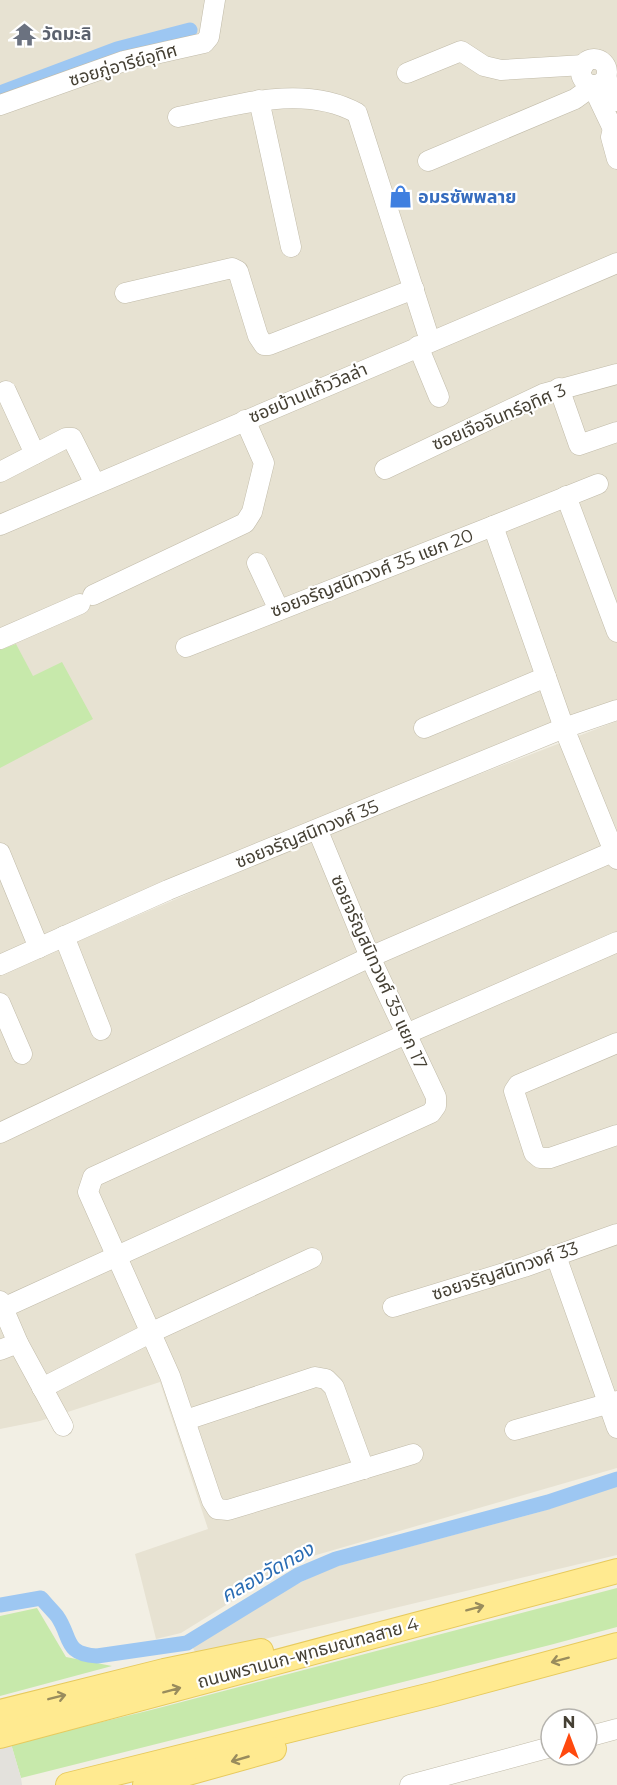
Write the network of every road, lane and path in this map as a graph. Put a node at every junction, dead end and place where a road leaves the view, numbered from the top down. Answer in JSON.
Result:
{"nodes":[{"id":1,"x":215,"y":0,"type":"edge"},
{"id":2,"x":407,"y":73,"type":"dead end"},
{"id":3,"x":599,"y":74,"type":"edge"},
{"id":4,"x":259,"y":100,"type":"junction"},
{"id":5,"x":617,"y":101,"type":"edge"},
{"id":6,"x":0,"y":105,"type":"edge"},
{"id":7,"x":178,"y":117,"type":"dead end"},
{"id":8,"x":615,"y":128,"type":"edge"},
{"id":9,"x":617,"y":159,"type":"edge"},
{"id":10,"x":428,"y":161,"type":"dead end"},
{"id":11,"x":291,"y":247,"type":"dead end"},
{"id":12,"x":617,"y":262,"type":"edge"},
{"id":13,"x":414,"y":289,"type":"junction"},
{"id":14,"x":125,"y":293,"type":"dead end"},
{"id":15,"x":424,"y":344,"type":"junction"},
{"id":16,"x":617,"y":374,"type":"edge"},
{"id":17,"x":559,"y":388,"type":"junction"},
{"id":18,"x":6,"y":391,"type":"dead end"},
{"id":19,"x":439,"y":397,"type":"dead end"},
{"id":20,"x":245,"y":420,"type":"junction"},
{"id":21,"x":617,"y":432,"type":"edge"},
{"id":22,"x":35,"y":454,"type":"junction"},
{"id":23,"x":385,"y":468,"type":"dead end"},
{"id":24,"x":0,"y":472,"type":"edge"},
{"id":25,"x":95,"y":484,"type":"junction"},
{"id":26,"x":598,"y":484,"type":"dead end"},
{"id":27,"x":566,"y":496,"type":"junction"},
{"id":28,"x":0,"y":525,"type":"edge"},
{"id":29,"x":494,"y":526,"type":"junction"},
{"id":30,"x":257,"y":563,"type":"dead end"},
{"id":31,"x":279,"y":610,"type":"junction"},
{"id":32,"x":617,"y":632,"type":"edge"},
{"id":33,"x":0,"y":639,"type":"edge"},
{"id":34,"x":186,"y":646,"type":"dead end"},
{"id":35,"x":546,"y":677,"type":"junction"},
{"id":36,"x":617,"y":710,"type":"edge"},
{"id":37,"x":424,"y":728,"type":"dead end"},
{"id":38,"x":564,"y":728,"type":"junction"},
{"id":39,"x":318,"y":831,"type":"junction"},
{"id":40,"x":0,"y":853,"type":"edge"},
{"id":41,"x":616,"y":853,"type":"edge"},
{"id":42,"x":64,"y":936,"type":"junction"},
{"id":43,"x":617,"y":942,"type":"edge"},
{"id":44,"x":39,"y":948,"type":"junction"},
{"id":45,"x":370,"y":957,"type":"junction"},
{"id":46,"x":0,"y":965,"type":"edge"},
{"id":47,"x":0,"y":1003,"type":"edge"},
{"id":48,"x":101,"y":1030,"type":"dead end"},
{"id":49,"x":406,"y":1034,"type":"junction"},
{"id":50,"x":617,"y":1043,"type":"edge"},
{"id":51,"x":22,"y":1054,"type":"dead end"},
{"id":52,"x":0,"y":1133,"type":"edge"},
{"id":53,"x":617,"y":1135,"type":"edge"},
{"id":54,"x":617,"y":1234,"type":"edge"},
{"id":55,"x":115,"y":1255,"type":"junction"},
{"id":56,"x":556,"y":1256,"type":"junction"},
{"id":57,"x":312,"y":1258,"type":"dead end"},
{"id":58,"x":2,"y":1304,"type":"edge"},
{"id":59,"x":393,"y":1307,"type":"dead end"},
{"id":60,"x":150,"y":1334,"type":"junction"},
{"id":61,"x":9,"y":1347,"type":"edge"},
{"id":62,"x":42,"y":1388,"type":"junction"},
{"id":63,"x":613,"y":1402,"type":"edge"},
{"id":64,"x":186,"y":1420,"type":"junction"},
{"id":65,"x":63,"y":1426,"type":"dead end"},
{"id":66,"x":617,"y":1428,"type":"edge"},
{"id":67,"x":515,"y":1430,"type":"dead end"},
{"id":68,"x":413,"y":1454,"type":"dead end"},
{"id":69,"x":364,"y":1469,"type":"junction"},
{"id":70,"x":617,"y":1571,"type":"edge"},
{"id":71,"x":418,"y":1622,"type":"junction"},
{"id":72,"x":617,"y":1645,"type":"edge"},
{"id":73,"x":0,"y":1712,"type":"edge"},
{"id":74,"x":617,"y":1729,"type":"edge"},
{"id":75,"x":599,"y":1734,"type":"edge"},
{"id":76,"x":0,"y":1736,"type":"edge"},
{"id":77,"x":539,"y":1750,"type":"edge"},
{"id":78,"x":148,"y":1774,"type":"edge"},
{"id":79,"x":68,"y":1785,"type":"edge"},
{"id":80,"x":410,"y":1785,"type":"edge"}],
"edges":[{"from":1,"to":6,"type":"street","name":"ซอยภู่อารีย์อุทิศ"},
{"from":2,"to":3,"type":"street"},
{"from":3,"to":5,"type":"street"},
{"from":3,"to":8,"type":"street"},
{"from":3,"to":10,"type":"street"},
{"from":4,"to":7,"type":"street"},
{"from":4,"to":11,"type":"street"},
{"from":4,"to":13,"type":"street"},
{"from":8,"to":9,"type":"street"},
{"from":12,"to":15,"type":"street","name":"ซอยบ้านแก้ววิลล่า"},
{"from":13,"to":14,"type":"street"},
{"from":13,"to":15,"type":"street"},
{"from":15,"to":19,"type":"street"},
{"from":15,"to":20,"type":"street","name":"ซอยบ้านแก้ววิลล่า"},
{"from":16,"to":17,"type":"street","name":"ซอยเจือจันทร์อุทิศ 3"},
{"from":17,"to":21,"type":"street"},
{"from":17,"to":23,"type":"street","name":"ซอยเจือจันทร์อุทิศ 3"},
{"from":18,"to":22,"type":"street"},
{"from":20,"to":25,"type":"street","name":"ซอยบ้านแก้ววิลล่า"},
{"from":20,"to":33,"type":"street"},
{"from":22,"to":24,"type":"street"},
{"from":22,"to":25,"type":"street"},
{"from":25,"to":28,"type":"street","name":"ซอยบ้านแก้ววิลล่า"},
{"from":26,"to":27,"type":"street"},
{"from":27,"to":29,"type":"street"},
{"from":27,"to":32,"type":"street"},
{"from":29,"to":31,"type":"street","name":"ซอยจรัญสนิทวงศ์ 35 แยก 20"},
{"from":29,"to":35,"type":"street","name":"ซอยจรัญสนิทวงศ์ 35 แยก 20"},
{"from":30,"to":31,"type":"street"},
{"from":31,"to":34,"type":"street","name":"ซอยจรัญสนิทวงศ์ 35 แยก 20"},
{"from":35,"to":37,"type":"street"},
{"from":35,"to":38,"type":"street","name":"ซอยจรัญสนิทวงศ์ 35 แยก 20"},
{"from":36,"to":38,"type":"street","name":"ซอยจรัญสนิทวงศ์ 35"},
{"from":38,"to":39,"type":"street","name":"ซอยจรัญสนิทวงศ์ 35"},
{"from":38,"to":41,"type":"street","name":"ซอยจรัญสนิทวงศ์ 35 แยก 20"},
{"from":39,"to":42,"type":"street","name":"ซอยจรัญสนิทวงศ์ 35"},
{"from":39,"to":45,"type":"street","name":"ซอยจรัญสนิทวงศ์ 35 แยก 17"},
{"from":40,"to":44,"type":"street"},
{"from":41,"to":45,"type":"street"},
{"from":42,"to":44,"type":"street","name":"ซอยจรัญสนิทวงศ์ 35"},
{"from":42,"to":48,"type":"street"},
{"from":43,"to":49,"type":"street"},
{"from":44,"to":46,"type":"street","name":"ซอยจรัญสนิทวงศ์ 35"},
{"from":45,"to":49,"type":"street","name":"ซอยจรัญสนิทวงศ์ 35 แยก 17"},
{"from":45,"to":52,"type":"street"},
{"from":47,"to":51,"type":"street"},
{"from":49,"to":55,"type":"street"},
{"from":49,"to":55,"type":"street","name":"ซอยจรัญสนิทวงศ์ 35 แยก 17"},
{"from":50,"to":53,"type":"street"},
{"from":54,"to":56,"type":"street","name":"ซอยจรัญสนิทวงศ์ 33"},
{"from":55,"to":58,"type":"street"},
{"from":55,"to":60,"type":"street"},
{"from":56,"to":59,"type":"street","name":"ซอยจรัญสนิทวงศ์ 33"},
{"from":56,"to":63,"type":"street"},
{"from":57,"to":60,"type":"street"},
{"from":58,"to":61,"type":"street"},
{"from":60,"to":62,"type":"street"},
{"from":60,"to":64,"type":"street"},
{"from":61,"to":62,"type":"street"},
{"from":62,"to":65,"type":"street"},
{"from":63,"to":66,"type":"street"},
{"from":63,"to":67,"type":"street"},
{"from":64,"to":69,"type":"street"},
{"from":64,"to":69,"type":"street"},
{"from":68,"to":69,"type":"street"},
{"from":71,"to":70,"type":"main road","name":"ถนนพรานนก-พุทธมณฑลสาย 4","one_way":true},
{"from":73,"to":71,"type":"main road","one_way":true},
{"from":76,"to":71,"type":"main road","name":"ถนนพรานนก-พุทธมณฑลสาย 4","one_way":true},
{"from":72,"to":78,"type":"main road","one_way":true},
{"from":74,"to":75,"type":"street"},
{"from":77,"to":80,"type":"street"},
{"from":78,"to":79,"type":"main road"}]}
